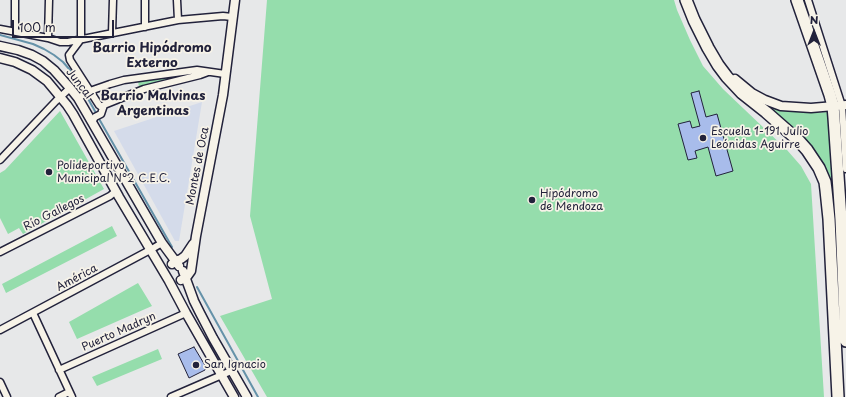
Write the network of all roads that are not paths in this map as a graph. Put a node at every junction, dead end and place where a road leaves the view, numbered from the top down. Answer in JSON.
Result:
{"nodes":[{"id":1,"x":15,"y":0,"type":"edge"},
{"id":2,"x":49,"y":0,"type":"edge"},
{"id":3,"x":81,"y":0,"type":"edge"},
{"id":4,"x":113,"y":0,"type":"edge"},
{"id":5,"x":145,"y":0,"type":"edge"},
{"id":6,"x":177,"y":0,"type":"edge"},
{"id":7,"x":235,"y":0,"type":"edge"},
{"id":8,"x":686,"y":0,"type":"edge"},
{"id":9,"x":798,"y":0,"type":"edge"},
{"id":10,"x":808,"y":0,"type":"edge"},
{"id":11,"x":232,"y":17,"type":"junction"},
{"id":12,"x":178,"y":20,"type":"junction"},
{"id":13,"x":145,"y":27,"type":"junction"},
{"id":14,"x":0,"y":29,"type":"edge"},
{"id":15,"x":15,"y":31,"type":"junction"},
{"id":16,"x":112,"y":33,"type":"junction"},
{"id":17,"x":48,"y":38,"type":"junction"},
{"id":18,"x":81,"y":40,"type":"junction"},
{"id":19,"x":0,"y":46,"type":"edge"},
{"id":20,"x":0,"y":58,"type":"edge"},
{"id":21,"x":718,"y":65,"type":"junction"},
{"id":22,"x":210,"y":72,"type":"junction"},
{"id":23,"x":225,"y":74,"type":"junction"},
{"id":24,"x":70,"y":88,"type":"junction"},
{"id":25,"x":90,"y":91,"type":"junction"},
{"id":26,"x":60,"y":96,"type":"junction"},
{"id":27,"x":78,"y":98,"type":"junction"},
{"id":28,"x":840,"y":106,"type":"edge"},
{"id":29,"x":103,"y":108,"type":"junction"},
{"id":30,"x":92,"y":122,"type":"junction"},
{"id":31,"x":0,"y":160,"type":"edge"},
{"id":32,"x":846,"y":169,"type":"edge"},
{"id":33,"x":116,"y":192,"type":"junction"},
{"id":34,"x":195,"y":241,"type":"junction"},
{"id":35,"x":162,"y":243,"type":"junction"},
{"id":36,"x":150,"y":250,"type":"junction"},
{"id":37,"x":0,"y":252,"type":"edge"},
{"id":38,"x":179,"y":270,"type":"junction"},
{"id":39,"x":167,"y":278,"type":"junction"},
{"id":40,"x":33,"y":313,"type":"junction"},
{"id":41,"x":186,"y":313,"type":"junction"},
{"id":42,"x":0,"y":330,"type":"edge"},
{"id":43,"x":846,"y":341,"type":"edge"},
{"id":44,"x":59,"y":370,"type":"junction"},
{"id":45,"x":231,"y":370,"type":"junction"},
{"id":46,"x":221,"y":375,"type":"junction"},
{"id":47,"x":0,"y":384,"type":"edge"},
{"id":48,"x":71,"y":394,"type":"edge"},
{"id":49,"x":7,"y":397,"type":"edge"},
{"id":50,"x":59,"y":397,"type":"edge"},
{"id":51,"x":171,"y":397,"type":"edge"},
{"id":52,"x":234,"y":397,"type":"edge"},
{"id":53,"x":246,"y":397,"type":"edge"},
{"id":54,"x":838,"y":397,"type":"edge"}],
"edges":[{"from":1,"to":15,"type":"street"},
{"from":2,"to":17,"type":"street"},
{"from":3,"to":18,"type":"street"},
{"from":4,"to":16,"type":"street"},
{"from":5,"to":13,"type":"street"},
{"from":6,"to":12,"type":"street"},
{"from":7,"to":11,"type":"street","name":"Montes de Oca"},
{"from":8,"to":21,"type":"highway"},
{"from":9,"to":28,"type":"highway"},
{"from":10,"to":28,"type":"street"},
{"from":11,"to":12,"type":"street"},
{"from":11,"to":23,"type":"street","name":"Montes de Oca"},
{"from":12,"to":13,"type":"street"},
{"from":13,"to":16,"type":"street"},
{"from":14,"to":15,"type":"street"},
{"from":15,"to":17,"type":"street"},
{"from":16,"to":18,"type":"street"},
{"from":17,"to":18,"type":"street"},
{"from":18,"to":25,"type":"street"},
{"from":19,"to":24,"type":"street","name":"Juncal"},
{"from":20,"to":26,"type":"street","name":"Juncal"},
{"from":21,"to":28,"type":"street"},
{"from":21,"to":54,"type":"highway"},
{"from":22,"to":23,"type":"street"},
{"from":22,"to":25,"type":"street"},
{"from":22,"to":29,"type":"street"},
{"from":23,"to":34,"type":"street","name":"Montes de Oca"},
{"from":24,"to":26,"type":"street"},
{"from":24,"to":27,"type":"street","name":"Juncal"},
{"from":25,"to":27,"type":"street"},
{"from":25,"to":29,"type":"street"},
{"from":26,"to":31,"type":"street"},
{"from":26,"to":33,"type":"street","name":"Juncal"},
{"from":27,"to":30,"type":"street","name":"Juncal"},
{"from":28,"to":32,"type":"street"},
{"from":28,"to":43,"type":"highway"},
{"from":29,"to":30,"type":"street"},
{"from":30,"to":35,"type":"street","name":"Juncal"},
{"from":33,"to":36,"type":"street","name":"Juncal"},
{"from":33,"to":37,"type":"street","name":"Río Gallegos"},
{"from":34,"to":38,"type":"street","name":"Montes de Oca"},
{"from":34,"to":38,"type":"street","name":"Montes de Oca"},
{"from":35,"to":36,"type":"street","name":"América"},
{"from":35,"to":38,"type":"street","name":"Juncal"},
{"from":36,"to":39,"type":"street","name":"Juncal"},
{"from":36,"to":40,"type":"street","name":"América"},
{"from":38,"to":39,"type":"street"},
{"from":38,"to":39,"type":"street"},
{"from":38,"to":45,"type":"street"},
{"from":39,"to":41,"type":"street"},
{"from":40,"to":42,"type":"street","name":"América"},
{"from":40,"to":44,"type":"street"},
{"from":41,"to":44,"type":"street","name":"Puerto Madryn"},
{"from":41,"to":46,"type":"street"},
{"from":44,"to":48,"type":"street"},
{"from":45,"to":46,"type":"street"},
{"from":45,"to":53,"type":"street"},
{"from":46,"to":51,"type":"street"},
{"from":46,"to":52,"type":"street"},
{"from":47,"to":49,"type":"street"},
{"from":48,"to":50,"type":"street"}]}
